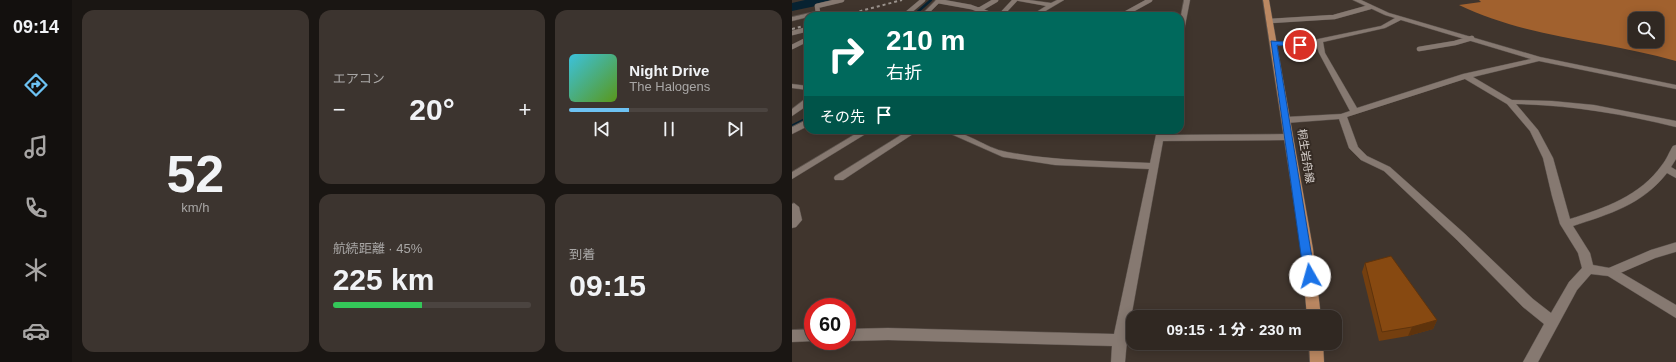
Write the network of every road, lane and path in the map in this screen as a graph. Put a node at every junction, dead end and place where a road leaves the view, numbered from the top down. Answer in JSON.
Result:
{"nodes":[{"id":1,"x":842,"y":0,"type":"edge"},
{"id":2,"x":923,"y":0,"type":"edge"},
{"id":3,"x":996,"y":0,"type":"edge"},
{"id":4,"x":1016,"y":0,"type":"edge"},
{"id":5,"x":1061,"y":0,"type":"edge"},
{"id":6,"x":1150,"y":0,"type":"edge"},
{"id":7,"x":1187,"y":0,"type":"edge"},
{"id":8,"x":1266,"y":0,"type":"edge"},
{"id":9,"x":1356,"y":0,"type":"edge"},
{"id":10,"x":938,"y":1,"type":"edge"},
{"id":11,"x":1052,"y":5,"type":"junction"},
{"id":12,"x":1370,"y":6,"type":"junction"},
{"id":13,"x":979,"y":10,"type":"junction"},
{"id":14,"x":818,"y":12,"type":"edge"},
{"id":15,"x":909,"y":12,"type":"edge"},
{"id":16,"x":927,"y":12,"type":"edge"},
{"id":17,"x":985,"y":12,"type":"edge"},
{"id":18,"x":1004,"y":12,"type":"edge"},
{"id":19,"x":1041,"y":12,"type":"edge"},
{"id":20,"x":1128,"y":12,"type":"edge"},
{"id":21,"x":1184,"y":15,"type":"edge"},
{"id":22,"x":804,"y":16,"type":"edge"},
{"id":23,"x":1401,"y":18,"type":"junction"},
{"id":24,"x":792,"y":19,"type":"edge"},
{"id":25,"x":1270,"y":21,"type":"junction"},
{"id":26,"x":804,"y":30,"type":"edge"},
{"id":27,"x":792,"y":33,"type":"edge"},
{"id":28,"x":1472,"y":38,"type":"junction"},
{"id":29,"x":804,"y":41,"type":"edge"},
{"id":30,"x":1319,"y":41,"type":"junction"},
{"id":31,"x":1273,"y":43,"type":"junction"},
{"id":32,"x":792,"y":47,"type":"edge"},
{"id":33,"x":1419,"y":49,"type":"dead end"},
{"id":34,"x":1539,"y":59,"type":"junction"},
{"id":35,"x":1466,"y":76,"type":"junction"},
{"id":36,"x":792,"y":86,"type":"edge"},
{"id":37,"x":1676,"y":87,"type":"edge"},
{"id":38,"x":804,"y":88,"type":"edge"},
{"id":39,"x":1510,"y":102,"type":"junction"},
{"id":40,"x":804,"y":104,"type":"edge"},
{"id":41,"x":1355,"y":112,"type":"junction"},
{"id":42,"x":792,"y":113,"type":"edge"},
{"id":43,"x":1342,"y":116,"type":"junction"},
{"id":44,"x":1286,"y":120,"type":"junction"},
{"id":45,"x":804,"y":124,"type":"edge"},
{"id":46,"x":1676,"y":124,"type":"edge"},
{"id":47,"x":792,"y":131,"type":"edge"},
{"id":48,"x":861,"y":134,"type":"edge"},
{"id":49,"x":909,"y":134,"type":"edge"},
{"id":50,"x":956,"y":134,"type":"edge"},
{"id":51,"x":1160,"y":134,"type":"edge"},
{"id":52,"x":1288,"y":137,"type":"junction"},
{"id":53,"x":1676,"y":148,"type":"edge"},
{"id":54,"x":1153,"y":166,"type":"junction"},
{"id":55,"x":1666,"y":168,"type":"junction"},
{"id":56,"x":1676,"y":175,"type":"edge"},
{"id":57,"x":792,"y":176,"type":"edge"},
{"id":58,"x":839,"y":178,"type":"dead end"},
{"id":59,"x":794,"y":208,"type":"dead end"},
{"id":60,"x":792,"y":224,"type":"edge"},
{"id":61,"x":1566,"y":224,"type":"junction"},
{"id":62,"x":1676,"y":247,"type":"edge"},
{"id":63,"x":1588,"y":269,"type":"junction"},
{"id":64,"x":1611,"y":272,"type":"junction"},
{"id":65,"x":1313,"y":310,"type":"edge"},
{"id":66,"x":1676,"y":312,"type":"edge"},
{"id":67,"x":1553,"y":323,"type":"junction"},
{"id":68,"x":804,"y":335,"type":"edge"},
{"id":69,"x":856,"y":335,"type":"edge"},
{"id":70,"x":792,"y":336,"type":"edge"},
{"id":71,"x":1120,"y":340,"type":"junction"},
{"id":72,"x":1316,"y":350,"type":"edge"},
{"id":73,"x":1118,"y":362,"type":"edge"},
{"id":74,"x":1317,"y":362,"type":"edge"},
{"id":75,"x":1530,"y":362,"type":"edge"}],
"edges":[{"from":1,"to":14,"type":"lane"},
{"from":2,"to":15,"type":"lane"},
{"from":3,"to":13,"type":"lane"},
{"from":4,"to":11,"type":"street"},
{"from":4,"to":18,"type":"lane"},
{"from":5,"to":11,"type":"street"},
{"from":6,"to":20,"type":"lane"},
{"from":7,"to":21,"type":"street"},
{"from":8,"to":25,"type":"main road","name":"桐生岩舟線"},
{"from":9,"to":12,"type":"street"},
{"from":10,"to":13,"type":"lane"},
{"from":10,"to":16,"type":"street"},
{"from":11,"to":19,"type":"street"},
{"from":12,"to":23,"type":"street"},
{"from":12,"to":25,"type":"lane"},
{"from":13,"to":17,"type":"lane"},
{"from":22,"to":24,"type":"street"},
{"from":23,"to":28,"type":"street"},
{"from":23,"to":30,"type":"street"},
{"from":25,"to":31,"type":"main road","name":"桐生岩舟線"},
{"from":26,"to":27,"type":"lane"},
{"from":28,"to":33,"type":"lane"},
{"from":28,"to":34,"type":"street"},
{"from":29,"to":32,"type":"lane"},
{"from":30,"to":31,"type":"street"},
{"from":30,"to":41,"type":"street"},
{"from":31,"to":44,"type":"main road","name":"桐生岩舟線"},
{"from":34,"to":35,"type":"street"},
{"from":34,"to":37,"type":"street"},
{"from":35,"to":39,"type":"street"},
{"from":35,"to":41,"type":"street"},
{"from":36,"to":38,"type":"street"},
{"from":39,"to":46,"type":"street"},
{"from":39,"to":61,"type":"street"},
{"from":40,"to":42,"type":"street"},
{"from":41,"to":43,"type":"street"},
{"from":43,"to":44,"type":"street"},
{"from":43,"to":67,"type":"street"},
{"from":44,"to":52,"type":"main road","name":"桐生岩舟線"},
{"from":45,"to":47,"type":"street"},
{"from":48,"to":57,"type":"street"},
{"from":49,"to":58,"type":"street"},
{"from":50,"to":54,"type":"street"},
{"from":51,"to":52,"type":"street"},
{"from":51,"to":54,"type":"street"},
{"from":52,"to":65,"type":"main road","name":"桐生岩舟線"},
{"from":53,"to":55,"type":"street"},
{"from":54,"to":71,"type":"street"},
{"from":55,"to":56,"type":"street"},
{"from":55,"to":61,"type":"street"},
{"from":59,"to":60,"type":"street"},
{"from":61,"to":63,"type":"street"},
{"from":62,"to":64,"type":"lane"},
{"from":63,"to":64,"type":"street"},
{"from":63,"to":67,"type":"street"},
{"from":64,"to":66,"type":"street"},
{"from":67,"to":75,"type":"street"},
{"from":68,"to":70,"type":"street"},
{"from":69,"to":71,"type":"street"},
{"from":71,"to":73,"type":"street"},
{"from":72,"to":74,"type":"main road"}]}
